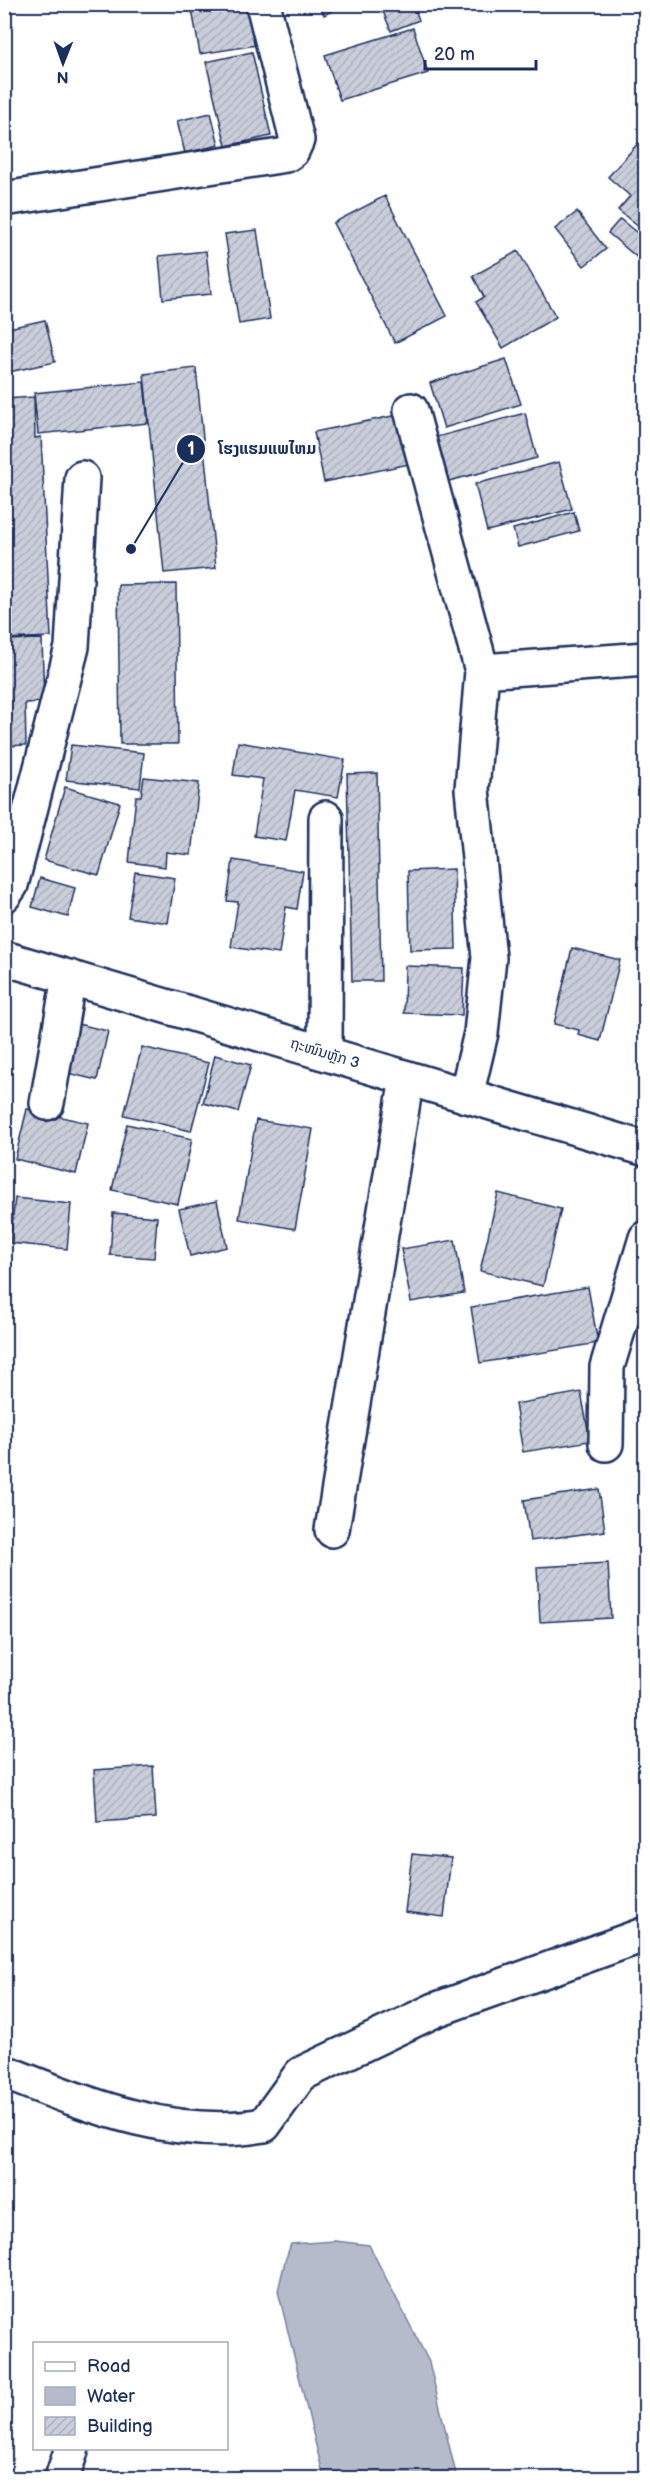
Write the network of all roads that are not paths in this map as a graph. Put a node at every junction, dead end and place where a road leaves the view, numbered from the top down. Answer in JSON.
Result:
{"nodes":[{"id":1,"x":263,"y":4,"type":"edge"},
{"id":2,"x":4,"y":199,"type":"edge"},
{"id":3,"x":411,"y":410,"type":"dead end"},
{"id":4,"x":82,"y":478,"type":"dead end"},
{"id":5,"x":645,"y":659,"type":"edge"},
{"id":6,"x":482,"y":671,"type":"junction"},
{"id":7,"x":326,"y":818,"type":"dead end"},
{"id":8,"x":4,"y":895,"type":"edge"},
{"id":9,"x":4,"y":958,"type":"edge"},
{"id":10,"x":69,"y":977,"type":"junction"},
{"id":11,"x":325,"y":1053,"type":"junction"},
{"id":12,"x":407,"y":1078,"type":"junction"},
{"id":13,"x":466,"y":1096,"type":"junction"},
{"id":14,"x":47,"y":1103,"type":"dead end"},
{"id":15,"x":645,"y":1149,"type":"edge"},
{"id":16,"x":645,"y":1238,"type":"edge"},
{"id":17,"x":606,"y":1444,"type":"dead end"},
{"id":18,"x":332,"y":1530,"type":"dead end"},
{"id":19,"x":645,"y":1934,"type":"edge"},
{"id":20,"x":4,"y":2072,"type":"edge"},
{"id":21,"x":71,"y":2450,"type":"edge"},
{"id":22,"x":62,"y":2478,"type":"edge"}],
"edges":[{"from":1,"to":2,"type":"street"},
{"from":3,"to":6,"type":"street"},
{"from":4,"to":8,"type":"street"},
{"from":5,"to":6,"type":"street"},
{"from":6,"to":13,"type":"street"},
{"from":7,"to":11,"type":"street"},
{"from":9,"to":10,"type":"street","name":"ຖະໜົນຫຼັກ 3"},
{"from":10,"to":11,"type":"street","name":"ຖະໜົນຫຼັກ 3"},
{"from":10,"to":14,"type":"street"},
{"from":11,"to":12,"type":"street","name":"ຖະໜົນຫຼັກ 3"},
{"from":12,"to":13,"type":"street","name":"ຖະໜົນຫຼັກ 3"},
{"from":12,"to":18,"type":"street"},
{"from":13,"to":15,"type":"street","name":"ຖະໜົນຫຼັກ 3"},
{"from":16,"to":17,"type":"street"},
{"from":19,"to":20,"type":"street"},
{"from":21,"to":22,"type":"street"}]}
